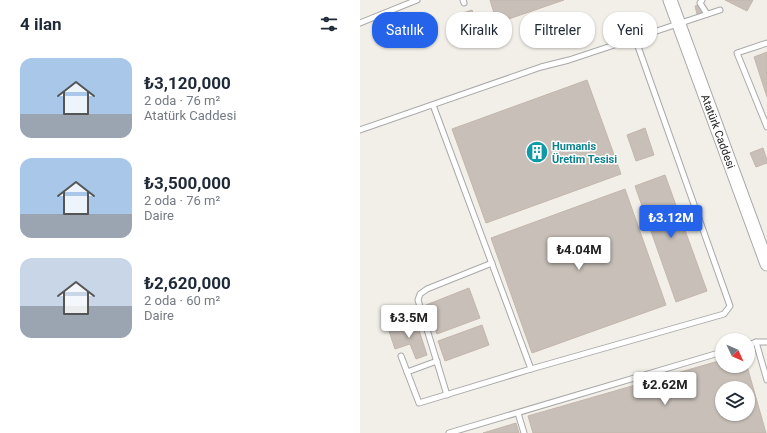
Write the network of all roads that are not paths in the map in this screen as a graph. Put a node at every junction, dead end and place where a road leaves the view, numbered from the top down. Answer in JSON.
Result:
{"nodes":[{"id":1,"x":417,"y":0,"type":"edge"},
{"id":2,"x":670,"y":0,"type":"edge"},
{"id":3,"x":702,"y":0,"type":"edge"},
{"id":4,"x":720,"y":10,"type":"dead end"},
{"id":5,"x":707,"y":14,"type":"junction"},
{"id":6,"x":360,"y":23,"type":"edge"},
{"id":7,"x":678,"y":24,"type":"junction"},
{"id":8,"x":657,"y":31,"type":"edge"},
{"id":9,"x":767,"y":43,"type":"edge"},
{"id":10,"x":603,"y":48,"type":"edge"},
{"id":11,"x":640,"y":48,"type":"edge"},
{"id":12,"x":434,"y":105,"type":"junction"},
{"id":13,"x":767,"y":127,"type":"edge"},
{"id":14,"x":360,"y":130,"type":"edge"},
{"id":15,"x":764,"y":248,"type":"edge"},
{"id":16,"x":492,"y":263,"type":"junction"},
{"id":17,"x":767,"y":264,"type":"edge"},
{"id":18,"x":756,"y":342,"type":"joint"},
{"id":19,"x":767,"y":342,"type":"edge"},
{"id":20,"x":715,"y":354,"type":"edge"},
{"id":21,"x":401,"y":356,"type":"dead end"},
{"id":22,"x":437,"y":361,"type":"junction"},
{"id":23,"x":531,"y":368,"type":"junction"},
{"id":24,"x":407,"y":372,"type":"junction"},
{"id":25,"x":767,"y":380,"type":"edge"},
{"id":26,"x":447,"y":395,"type":"junction"},
{"id":27,"x":518,"y":413,"type":"junction"},
{"id":28,"x":449,"y":433,"type":"edge"},
{"id":29,"x":524,"y":433,"type":"edge"}],
"edges":[{"from":1,"to":6,"type":"lane"},
{"from":2,"to":7,"type":"street","name":"Atatürk Caddesi"},
{"from":3,"to":5,"type":"lane"},
{"from":4,"to":5,"type":"lane"},
{"from":5,"to":7,"type":"lane"},
{"from":7,"to":8,"type":"lane"},
{"from":7,"to":15,"type":"street","name":"Atatürk Caddesi"},
{"from":9,"to":13,"type":"lane"},
{"from":10,"to":12,"type":"lane"},
{"from":11,"to":23,"type":"lane"},
{"from":12,"to":14,"type":"lane"},
{"from":12,"to":16,"type":"lane"},
{"from":15,"to":17,"type":"street","name":"Atatürk Caddesi"},
{"from":16,"to":22,"type":"lane"},
{"from":16,"to":23,"type":"lane"},
{"from":18,"to":19,"type":"lane"},
{"from":18,"to":25,"type":"lane"},
{"from":20,"to":27,"type":"lane"},
{"from":21,"to":24,"type":"lane"},
{"from":22,"to":24,"type":"lane"},
{"from":22,"to":26,"type":"lane"},
{"from":23,"to":26,"type":"lane"},
{"from":24,"to":26,"type":"lane"},
{"from":27,"to":28,"type":"lane"},
{"from":27,"to":29,"type":"lane"}]}
